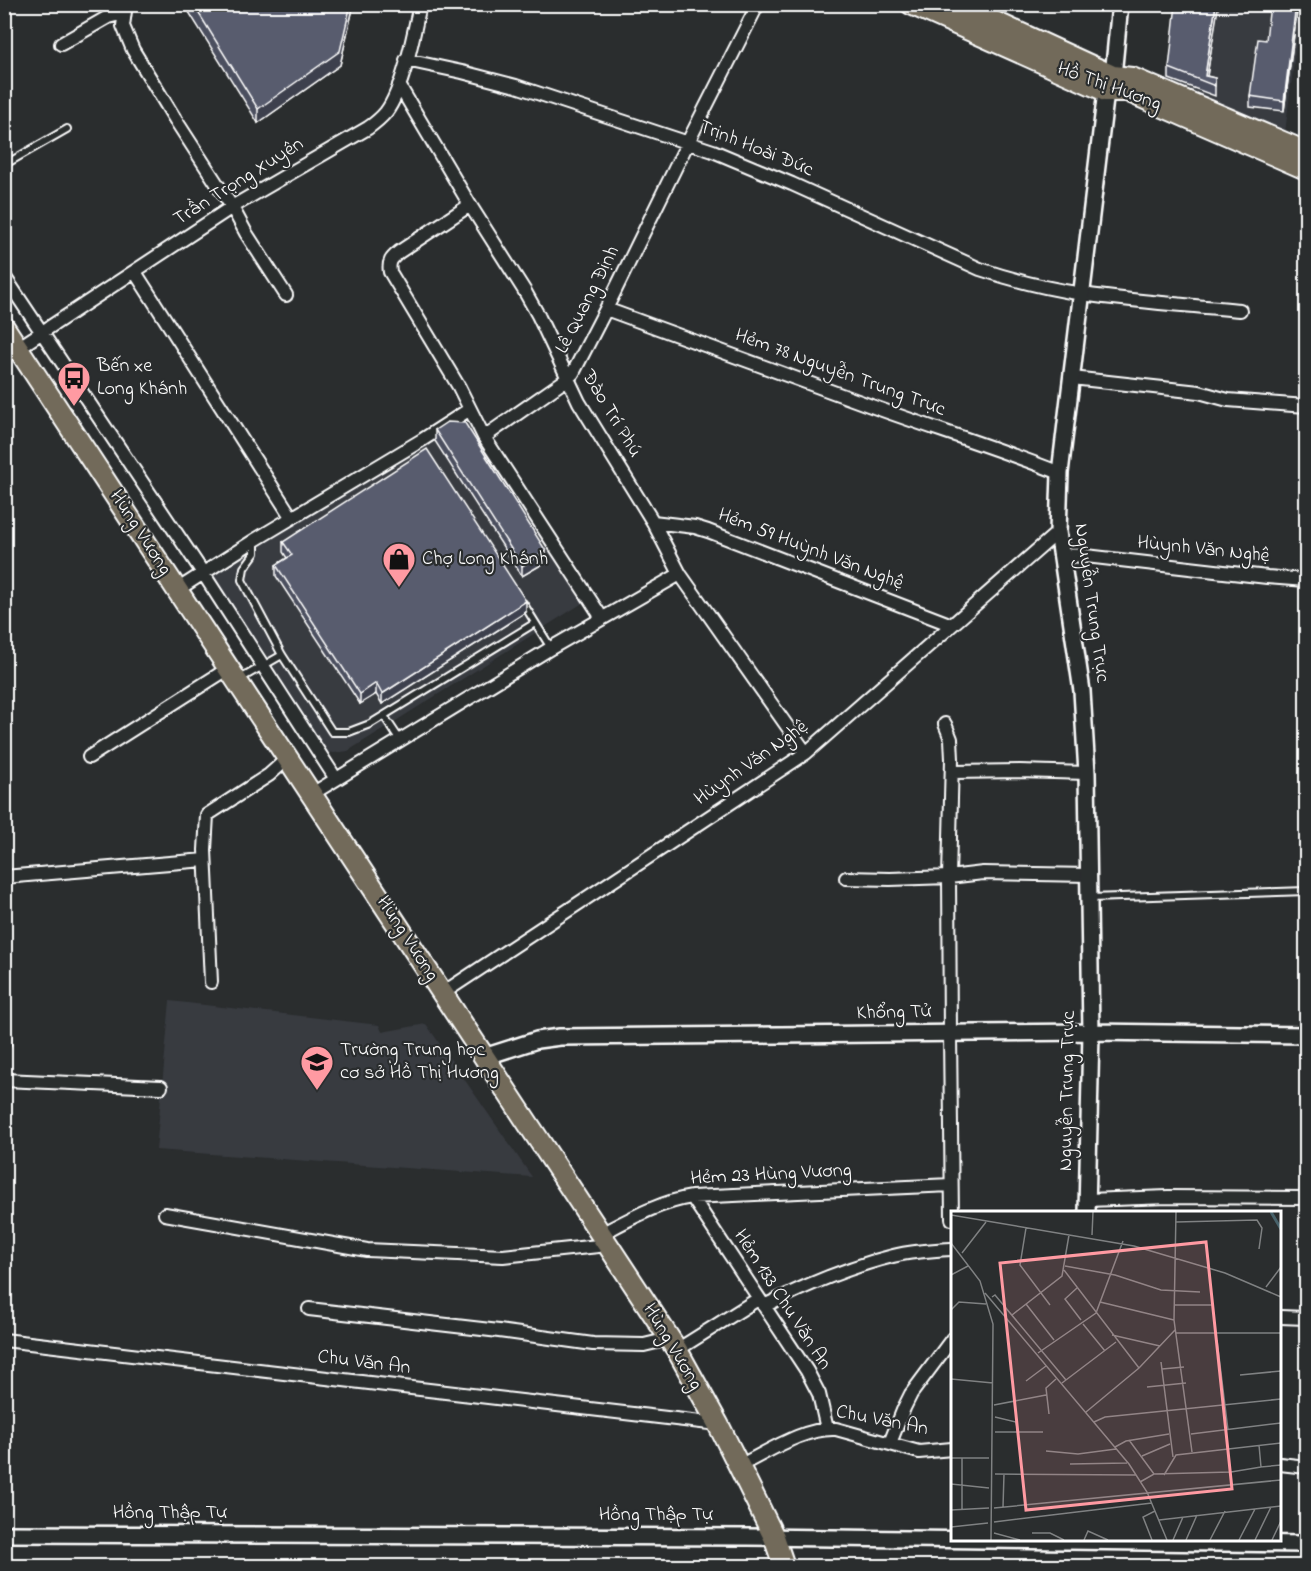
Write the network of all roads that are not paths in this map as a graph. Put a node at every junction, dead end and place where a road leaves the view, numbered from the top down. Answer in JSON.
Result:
{"nodes":[{"id":1,"x":420,"y":4,"type":"edge"},
{"id":2,"x":758,"y":4,"type":"edge"},
{"id":3,"x":911,"y":4,"type":"edge"},
{"id":4,"x":956,"y":4,"type":"edge"},
{"id":5,"x":1120,"y":4,"type":"edge"},
{"id":6,"x":125,"y":9,"type":"edge"},
{"id":7,"x":62,"y":44,"type":"dead end"},
{"id":8,"x":406,"y":60,"type":"junction"},
{"id":9,"x":1110,"y":83,"type":"junction"},
{"id":10,"x":399,"y":85,"type":"junction"},
{"id":11,"x":67,"y":129,"type":"dead end"},
{"id":12,"x":688,"y":142,"type":"junction"},
{"id":13,"x":1306,"y":152,"type":"edge"},
{"id":14,"x":4,"y":165,"type":"edge"},
{"id":15,"x":1306,"y":169,"type":"edge"},
{"id":16,"x":470,"y":205,"type":"junction"},
{"id":17,"x":232,"y":207,"type":"junction"},
{"id":18,"x":135,"y":272,"type":"junction"},
{"id":19,"x":4,"y":276,"type":"edge"},
{"id":20,"x":1082,"y":294,"type":"junction"},
{"id":21,"x":286,"y":295,"type":"dead end"},
{"id":22,"x":606,"y":309,"type":"junction"},
{"id":23,"x":1240,"y":310,"type":"dead end"},
{"id":24,"x":4,"y":327,"type":"edge"},
{"id":25,"x":41,"y":332,"type":"junction"},
{"id":26,"x":15,"y":349,"type":"junction"},
{"id":27,"x":1072,"y":378,"type":"junction"},
{"id":28,"x":567,"y":379,"type":"junction"},
{"id":29,"x":1306,"y":406,"type":"edge"},
{"id":30,"x":470,"y":409,"type":"junction"},
{"id":31,"x":484,"y":437,"type":"junction"},
{"id":32,"x":1060,"y":473,"type":"junction"},
{"id":33,"x":292,"y":518,"type":"junction"},
{"id":34,"x":653,"y":522,"type":"junction"},
{"id":35,"x":1058,"y":532,"type":"junction"},
{"id":36,"x":255,"y":540,"type":"junction"},
{"id":37,"x":1062,"y":555,"type":"junction"},
{"id":38,"x":203,"y":573,"type":"junction"},
{"id":39,"x":680,"y":574,"type":"junction"},
{"id":40,"x":1306,"y":580,"type":"edge"},
{"id":41,"x":177,"y":590,"type":"junction"},
{"id":42,"x":516,"y":592,"type":"edge"},
{"id":43,"x":602,"y":618,"type":"junction"},
{"id":44,"x":535,"y":623,"type":"junction"},
{"id":45,"x":952,"y":625,"type":"junction"},
{"id":46,"x":551,"y":648,"type":"junction"},
{"id":47,"x":282,"y":655,"type":"junction"},
{"id":48,"x":263,"y":666,"type":"junction"},
{"id":49,"x":233,"y":674,"type":"junction"},
{"id":50,"x":384,"y":716,"type":"junction"},
{"id":51,"x":945,"y":724,"type":"dead end"},
{"id":52,"x":400,"y":740,"type":"junction"},
{"id":53,"x":806,"y":753,"type":"junction"},
{"id":54,"x":88,"y":757,"type":"dead end"},
{"id":55,"x":288,"y":758,"type":"junction"},
{"id":56,"x":952,"y":772,"type":"junction"},
{"id":57,"x":1087,"y":772,"type":"junction"},
{"id":58,"x":336,"y":779,"type":"junction"},
{"id":59,"x":312,"y":794,"type":"junction"},
{"id":60,"x":205,"y":860,"type":"junction"},
{"id":61,"x":1089,"y":875,"type":"junction"},
{"id":62,"x":4,"y":877,"type":"edge"},
{"id":63,"x":950,"y":877,"type":"junction"},
{"id":64,"x":846,"y":878,"type":"dead end"},
{"id":65,"x":1306,"y":891,"type":"edge"},
{"id":66,"x":1090,"y":898,"type":"junction"},
{"id":67,"x":211,"y":982,"type":"dead end"},
{"id":68,"x":443,"y":993,"type":"junction"},
{"id":69,"x":4,"y":1022,"type":"edge"},
{"id":70,"x":1091,"y":1032,"type":"junction"},
{"id":71,"x":950,"y":1034,"type":"junction"},
{"id":72,"x":1306,"y":1035,"type":"edge"},
{"id":73,"x":4,"y":1044,"type":"edge"},
{"id":74,"x":484,"y":1058,"type":"junction"},
{"id":75,"x":4,"y":1080,"type":"edge"},
{"id":76,"x":160,"y":1087,"type":"dead end"},
{"id":77,"x":951,"y":1185,"type":"junction"},
{"id":78,"x":692,"y":1197,"type":"junction"},
{"id":79,"x":1306,"y":1198,"type":"edge"},
{"id":80,"x":1087,"y":1206,"type":"edge"},
{"id":81,"x":952,"y":1211,"type":"edge"},
{"id":82,"x":165,"y":1214,"type":"dead end"},
{"id":83,"x":604,"y":1239,"type":"junction"},
{"id":84,"x":951,"y":1249,"type":"edge"},
{"id":85,"x":761,"y":1303,"type":"junction"},
{"id":86,"x":309,"y":1309,"type":"dead end"},
{"id":87,"x":1281,"y":1317,"type":"edge"},
{"id":88,"x":1306,"y":1317,"type":"edge"},
{"id":89,"x":4,"y":1340,"type":"edge"},
{"id":90,"x":951,"y":1340,"type":"edge"},
{"id":91,"x":673,"y":1344,"type":"junction"},
{"id":92,"x":718,"y":1424,"type":"junction"},
{"id":93,"x":827,"y":1429,"type":"junction"},
{"id":94,"x":890,"y":1443,"type":"junction"},
{"id":95,"x":951,"y":1449,"type":"edge"},
{"id":96,"x":1281,"y":1464,"type":"edge"},
{"id":97,"x":739,"y":1467,"type":"junction"},
{"id":98,"x":1306,"y":1467,"type":"edge"},
{"id":99,"x":4,"y":1534,"type":"edge"},
{"id":100,"x":774,"y":1537,"type":"junction"},
{"id":101,"x":951,"y":1539,"type":"edge"},
{"id":102,"x":1078,"y":1541,"type":"edge"},
{"id":103,"x":1306,"y":1544,"type":"edge"},
{"id":104,"x":784,"y":1566,"type":"edge"}],
"edges":[{"from":1,"to":8,"type":"street","name":"Trần Trọng Xuyên"},
{"from":2,"to":12,"type":"street","name":"Lê Quang Định"},
{"from":3,"to":9,"type":"main road","name":"Hồ Thị Hương"},
{"from":4,"to":9,"type":"main road","name":"Hồ Thị Hương"},
{"from":5,"to":9,"type":"street","name":"Nguyễn Trung Trực"},
{"from":6,"to":7,"type":"street"},
{"from":6,"to":17,"type":"street"},
{"from":8,"to":10,"type":"street","name":"Trần Trọng Xuyên"},
{"from":8,"to":12,"type":"street","name":"Trịnh Hoài Đức"},
{"from":9,"to":13,"type":"main road","name":"Hồ Thị Hương"},
{"from":9,"to":15,"type":"main road","name":"Hồ Thị Hương"},
{"from":9,"to":20,"type":"street","name":"Nguyễn Trung Trực"},
{"from":10,"to":16,"type":"street","name":"Đào Trí Phú"},
{"from":10,"to":17,"type":"street","name":"Trần Trọng Xuyên"},
{"from":11,"to":14,"type":"lane"},
{"from":12,"to":20,"type":"street","name":"Trịnh Hoài Đức"},
{"from":12,"to":22,"type":"street","name":"Lê Quang Định"},
{"from":16,"to":28,"type":"street","name":"Đào Trí Phú"},
{"from":16,"to":30,"type":"street"},
{"from":17,"to":18,"type":"street","name":"Trần Trọng Xuyên"},
{"from":17,"to":21,"type":"street"},
{"from":18,"to":25,"type":"street","name":"Trần Trọng Xuyên"},
{"from":18,"to":33,"type":"street"},
{"from":19,"to":25,"type":"street"},
{"from":20,"to":23,"type":"street","name":"Trịnh Hoài Đức"},
{"from":20,"to":27,"type":"street","name":"Nguyễn Trung Trực"},
{"from":22,"to":28,"type":"street","name":"Lê Quang Định"},
{"from":22,"to":32,"type":"street","name":"Hẻm 78 Nguyễn Trung Trực"},
{"from":24,"to":26,"type":"main road","name":"Hùng Vương"},
{"from":25,"to":26,"type":"street","name":"Trần Trọng Xuyên"},
{"from":25,"to":38,"type":"street"},
{"from":26,"to":41,"type":"main road","name":"Hùng Vương"},
{"from":27,"to":29,"type":"street"},
{"from":27,"to":32,"type":"street","name":"Nguyễn Trung Trực"},
{"from":28,"to":31,"type":"street","name":"Lê Quang Định"},
{"from":28,"to":34,"type":"street","name":"Đào Trí Phú"},
{"from":30,"to":31,"type":"street"},
{"from":30,"to":33,"type":"street"},
{"from":31,"to":43,"type":"street"},
{"from":32,"to":35,"type":"street","name":"Nguyễn Trung Trực"},
{"from":33,"to":36,"type":"street"},
{"from":34,"to":39,"type":"street","name":"Đào Trí Phú"},
{"from":34,"to":45,"type":"street","name":"Hẻm 59 Huỳnh Văn Nghệ"},
{"from":35,"to":37,"type":"street","name":"Nguyễn Trung Trực"},
{"from":35,"to":45,"type":"street","name":"Hùynh Văn Nghệ"},
{"from":36,"to":38,"type":"street"},
{"from":36,"to":47,"type":"lane"},
{"from":37,"to":40,"type":"street","name":"Hùynh Văn Nghệ"},
{"from":37,"to":57,"type":"street","name":"Nguyễn Trung Trực"},
{"from":38,"to":41,"type":"street"},
{"from":38,"to":48,"type":"street"},
{"from":39,"to":43,"type":"street"},
{"from":39,"to":53,"type":"street","name":"Đào Trí Phú"},
{"from":41,"to":49,"type":"main road","name":"Hùng Vương"},
{"from":42,"to":44,"type":"lane"},
{"from":43,"to":46,"type":"street"},
{"from":44,"to":46,"type":"lane"},
{"from":44,"to":50,"type":"lane"},
{"from":45,"to":53,"type":"street","name":"Hùynh Văn Nghệ"},
{"from":46,"to":52,"type":"street"},
{"from":47,"to":48,"type":"lane"},
{"from":47,"to":50,"type":"lane"},
{"from":48,"to":49,"type":"lane"},
{"from":48,"to":58,"type":"street"},
{"from":49,"to":54,"type":"street"},
{"from":49,"to":55,"type":"main road","name":"Hùng Vương"},
{"from":50,"to":52,"type":"lane"},
{"from":51,"to":56,"type":"street"},
{"from":52,"to":58,"type":"street"},
{"from":53,"to":68,"type":"street","name":"Hùynh Văn Nghệ"},
{"from":55,"to":59,"type":"main road","name":"Hùng Vương"},
{"from":55,"to":60,"type":"street"},
{"from":56,"to":57,"type":"street"},
{"from":56,"to":63,"type":"street"},
{"from":57,"to":61,"type":"street","name":"Nguyễn Trung Trực"},
{"from":58,"to":59,"type":"street"},
{"from":59,"to":68,"type":"main road","name":"Hùng Vương"},
{"from":60,"to":62,"type":"street"},
{"from":60,"to":67,"type":"street"},
{"from":61,"to":63,"type":"street"},
{"from":61,"to":66,"type":"street","name":"Nguyễn Trung Trực"},
{"from":63,"to":64,"type":"street"},
{"from":63,"to":71,"type":"street"},
{"from":65,"to":66,"type":"lane"},
{"from":66,"to":70,"type":"street","name":"Nguyễn Trung Trực"},
{"from":68,"to":74,"type":"main road","name":"Hùng Vương"},
{"from":69,"to":73,"type":"street"},
{"from":70,"to":71,"type":"street","name":"Khổng Tử"},
{"from":70,"to":72,"type":"street","name":"Khổng Tử"},
{"from":70,"to":80,"type":"street","name":"Nguyễn Trung Trực"},
{"from":71,"to":74,"type":"street","name":"Khổng Tử"},
{"from":71,"to":77,"type":"street"},
{"from":74,"to":83,"type":"main road","name":"Hùng Vương"},
{"from":75,"to":76,"type":"street"},
{"from":77,"to":78,"type":"street","name":"Hẻm 23 Hùng Vương"},
{"from":77,"to":81,"type":"street"},
{"from":78,"to":83,"type":"street","name":"Hẻm 23 Hùng Vương"},
{"from":78,"to":85,"type":"street","name":"Hẻm 133 Chu Văn An"},
{"from":79,"to":80,"type":"street"},
{"from":82,"to":83,"type":"street"},
{"from":83,"to":91,"type":"main road","name":"Hùng Vương"},
{"from":84,"to":85,"type":"street"},
{"from":85,"to":91,"type":"street"},
{"from":85,"to":93,"type":"street","name":"Hẻm 133 Chu Văn An"},
{"from":86,"to":91,"type":"street"},
{"from":87,"to":88,"type":"street"},
{"from":89,"to":92,"type":"street","name":"Chu Văn An"},
{"from":90,"to":94,"type":"street"},
{"from":91,"to":92,"type":"main road","name":"Hùng Vương"},
{"from":92,"to":97,"type":"main road","name":"Hùng Vương"},
{"from":93,"to":94,"type":"street","name":"Chu Văn An"},
{"from":93,"to":97,"type":"street","name":"Chu Văn An"},
{"from":94,"to":95,"type":"street","name":"Chu Văn An"},
{"from":96,"to":98,"type":"street"},
{"from":97,"to":100,"type":"main road","name":"Hùng Vương"},
{"from":99,"to":100,"type":"street","name":"Hồng Thập Tự"},
{"from":100,"to":101,"type":"street","name":"Hồng Thập Tự"},
{"from":100,"to":104,"type":"main road","name":"Hùng Vương"},
{"from":102,"to":103,"type":"street","name":"Hồng Thập Tự"}]}
